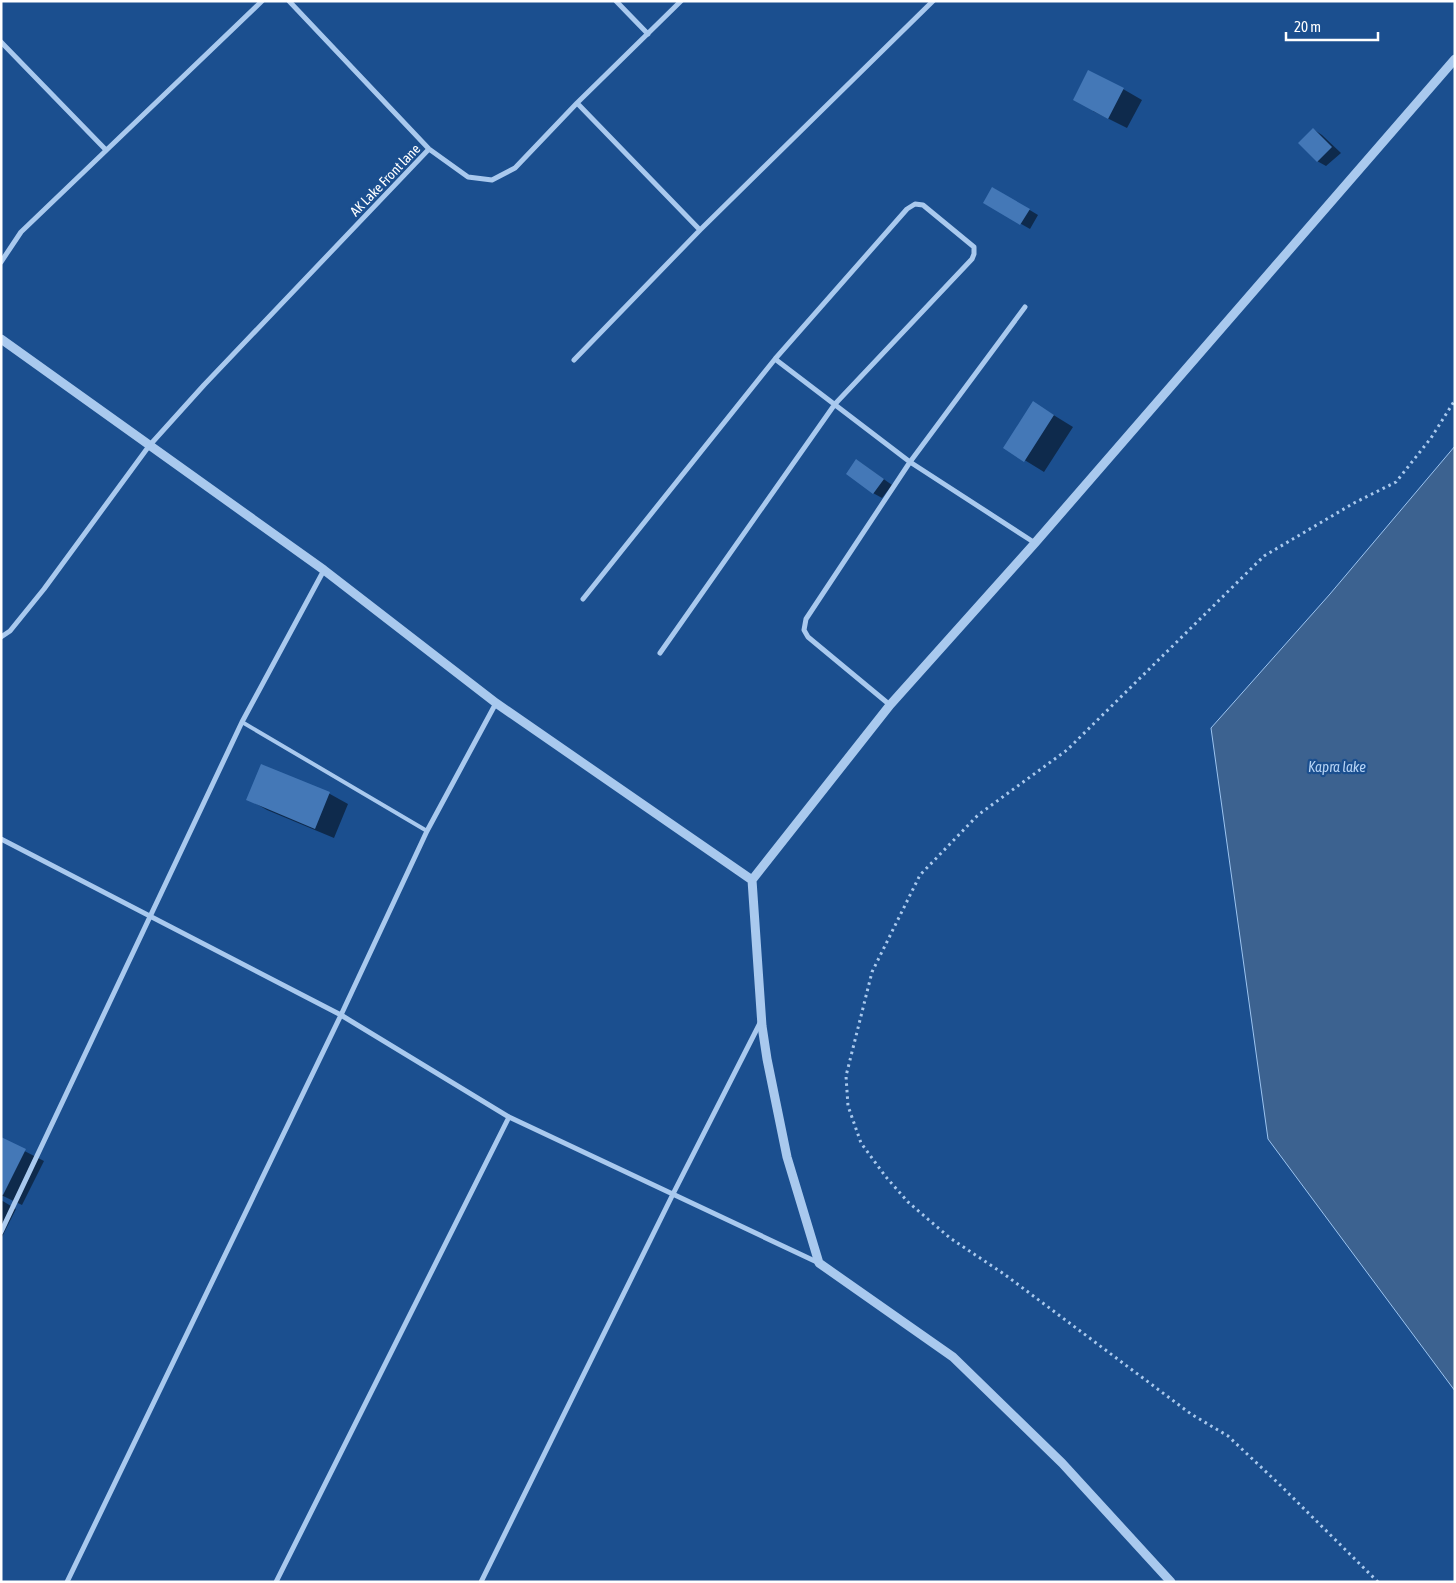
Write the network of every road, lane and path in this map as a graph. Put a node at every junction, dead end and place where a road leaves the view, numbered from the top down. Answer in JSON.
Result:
{"nodes":[{"id":1,"x":262,"y":1,"type":"edge"},
{"id":2,"x":289,"y":1,"type":"edge"},
{"id":3,"x":616,"y":1,"type":"edge"},
{"id":4,"x":681,"y":1,"type":"edge"},
{"id":5,"x":933,"y":1,"type":"edge"},
{"id":6,"x":648,"y":34,"type":"junction"},
{"id":7,"x":1,"y":42,"type":"edge"},
{"id":8,"x":1455,"y":59,"type":"edge"},
{"id":9,"x":577,"y":103,"type":"junction"},
{"id":10,"x":429,"y":148,"type":"junction"},
{"id":11,"x":105,"y":150,"type":"junction"},
{"id":12,"x":700,"y":230,"type":"junction"},
{"id":13,"x":1,"y":262,"type":"edge"},
{"id":14,"x":1025,"y":307,"type":"dead end"},
{"id":15,"x":1,"y":339,"type":"edge"},
{"id":16,"x":775,"y":359,"type":"junction"},
{"id":17,"x":574,"y":360,"type":"dead end"},
{"id":18,"x":1455,"y":400,"type":"edge"},
{"id":19,"x":835,"y":404,"type":"junction"},
{"id":20,"x":149,"y":446,"type":"junction"},
{"id":21,"x":910,"y":462,"type":"junction"},
{"id":22,"x":1035,"y":543,"type":"junction"},
{"id":23,"x":324,"y":570,"type":"junction"},
{"id":24,"x":583,"y":599,"type":"dead end"},
{"id":25,"x":1,"y":637,"type":"edge"},
{"id":26,"x":660,"y":653,"type":"dead end"},
{"id":27,"x":496,"y":703,"type":"junction"},
{"id":28,"x":890,"y":705,"type":"junction"},
{"id":29,"x":242,"y":722,"type":"junction"},
{"id":30,"x":427,"y":831,"type":"junction"},
{"id":31,"x":1,"y":839,"type":"edge"},
{"id":32,"x":752,"y":880,"type":"junction"},
{"id":33,"x":151,"y":916,"type":"junction"},
{"id":34,"x":341,"y":1015,"type":"junction"},
{"id":35,"x":761,"y":1020,"type":"junction"},
{"id":36,"x":509,"y":1116,"type":"junction"},
{"id":37,"x":673,"y":1194,"type":"junction"},
{"id":38,"x":1,"y":1232,"type":"edge"},
{"id":39,"x":819,"y":1263,"type":"junction"},
{"id":40,"x":67,"y":1582,"type":"edge"},
{"id":41,"x":276,"y":1582,"type":"edge"},
{"id":42,"x":481,"y":1582,"type":"edge"},
{"id":43,"x":1171,"y":1582,"type":"edge"},
{"id":44,"x":1378,"y":1582,"type":"edge"}],
"edges":[{"from":1,"to":11,"type":"street"},
{"from":2,"to":10,"type":"street"},
{"from":3,"to":6,"type":"street"},
{"from":4,"to":6,"type":"street","name":"AK Lake Front lane"},
{"from":5,"to":12,"type":"street"},
{"from":6,"to":9,"type":"street","name":"AK Lake Front lane"},
{"from":7,"to":11,"type":"street"},
{"from":8,"to":22,"type":"street"},
{"from":9,"to":10,"type":"street","name":"AK Lake Front lane"},
{"from":9,"to":12,"type":"street"},
{"from":10,"to":20,"type":"street","name":"AK Lake Front lane"},
{"from":11,"to":13,"type":"street"},
{"from":12,"to":17,"type":"street"},
{"from":14,"to":21,"type":"street"},
{"from":15,"to":20,"type":"street"},
{"from":16,"to":19,"type":"street"},
{"from":16,"to":19,"type":"street"},
{"from":16,"to":24,"type":"street"},
{"from":18,"to":44,"type":"path"},
{"from":19,"to":21,"type":"street"},
{"from":19,"to":26,"type":"street"},
{"from":20,"to":23,"type":"street"},
{"from":20,"to":25,"type":"street","name":"AK Lake Front lane"},
{"from":21,"to":22,"type":"street"},
{"from":21,"to":28,"type":"street"},
{"from":22,"to":28,"type":"street"},
{"from":23,"to":27,"type":"street"},
{"from":23,"to":29,"type":"street"},
{"from":27,"to":30,"type":"street"},
{"from":27,"to":32,"type":"street"},
{"from":28,"to":32,"type":"street"},
{"from":29,"to":30,"type":"lane"},
{"from":29,"to":33,"type":"street"},
{"from":30,"to":34,"type":"street"},
{"from":31,"to":33,"type":"street"},
{"from":32,"to":35,"type":"street"},
{"from":33,"to":34,"type":"street"},
{"from":33,"to":38,"type":"street"},
{"from":34,"to":36,"type":"street"},
{"from":34,"to":40,"type":"street"},
{"from":35,"to":37,"type":"street"},
{"from":35,"to":39,"type":"street"},
{"from":36,"to":37,"type":"street"},
{"from":36,"to":41,"type":"street"},
{"from":37,"to":39,"type":"street"},
{"from":37,"to":42,"type":"street"},
{"from":39,"to":43,"type":"street"}]}
